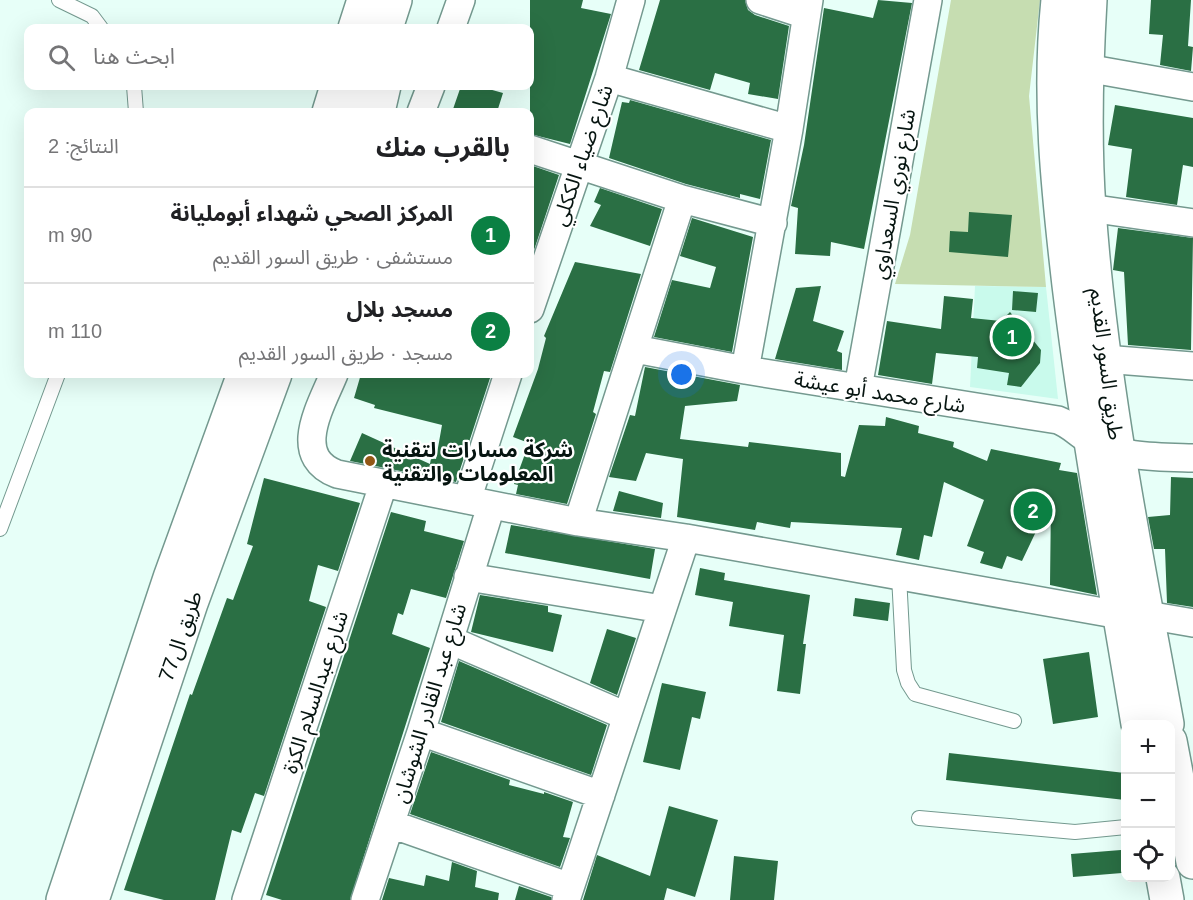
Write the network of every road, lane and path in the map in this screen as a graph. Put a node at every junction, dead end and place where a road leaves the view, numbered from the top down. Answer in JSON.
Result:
{"nodes":[{"id":1,"x":59,"y":0,"type":"edge"},
{"id":2,"x":461,"y":0,"type":"edge"},
{"id":3,"x":631,"y":0,"type":"edge"},
{"id":4,"x":760,"y":0,"type":"edge"},
{"id":5,"x":928,"y":0,"type":"edge"},
{"id":6,"x":1058,"y":0,"type":"edge"},
{"id":7,"x":1090,"y":0,"type":"edge"},
{"id":8,"x":807,"y":8,"type":"edge"},
{"id":9,"x":388,"y":13,"type":"edge"},
{"id":10,"x":98,"y":24,"type":"edge"},
{"id":11,"x":364,"y":24,"type":"edge"},
{"id":12,"x":452,"y":24,"type":"edge"},
{"id":13,"x":1086,"y":68,"type":"junction"},
{"id":14,"x":609,"y":78,"type":"junction"},
{"id":15,"x":1193,"y":87,"type":"edge"},
{"id":16,"x":134,"y":90,"type":"edge"},
{"id":17,"x":336,"y":90,"type":"edge"},
{"id":18,"x":367,"y":90,"type":"edge"},
{"id":19,"x":386,"y":90,"type":"edge"},
{"id":20,"x":429,"y":90,"type":"edge"},
{"id":21,"x":136,"y":108,"type":"edge"},
{"id":22,"x":330,"y":108,"type":"edge"},
{"id":23,"x":361,"y":108,"type":"edge"},
{"id":24,"x":382,"y":108,"type":"edge"},
{"id":25,"x":423,"y":108,"type":"edge"},
{"id":26,"x":789,"y":129,"type":"junction"},
{"id":27,"x":534,"y":150,"type":"edge"},
{"id":28,"x":578,"y":165,"type":"junction"},
{"id":29,"x":682,"y":199,"type":"junction"},
{"id":30,"x":1089,"y":208,"type":"junction"},
{"id":31,"x":773,"y":223,"type":"junction"},
{"id":32,"x":1193,"y":223,"type":"edge"},
{"id":33,"x":536,"y":268,"type":"edge"},
{"id":34,"x":635,"y":349,"type":"junction"},
{"id":35,"x":1104,"y":359,"type":"junction"},
{"id":36,"x":1193,"y":366,"type":"edge"},
{"id":37,"x":745,"y":370,"type":"junction"},
{"id":38,"x":57,"y":378,"type":"edge"},
{"id":39,"x":243,"y":378,"type":"edge"},
{"id":40,"x":274,"y":378,"type":"edge"},
{"id":41,"x":333,"y":378,"type":"edge"},
{"id":42,"x":506,"y":378,"type":"edge"},
{"id":43,"x":858,"y":388,"type":"junction"},
{"id":44,"x":1104,"y":445,"type":"junction"},
{"id":45,"x":1193,"y":458,"type":"edge"},
{"id":46,"x":383,"y":485,"type":"junction"},
{"id":47,"x":479,"y":503,"type":"junction"},
{"id":48,"x":578,"y":522,"type":"junction"},
{"id":49,"x":0,"y":529,"type":"edge"},
{"id":50,"x":686,"y":538,"type":"junction"},
{"id":51,"x":899,"y":576,"type":"junction"},
{"id":52,"x":468,"y":577,"type":"junction"},
{"id":53,"x":662,"y":609,"type":"junction"},
{"id":54,"x":1133,"y":615,"type":"junction"},
{"id":55,"x":1193,"y":623,"type":"edge"},
{"id":56,"x":450,"y":640,"type":"junction"},
{"id":57,"x":626,"y":716,"type":"junction"},
{"id":58,"x":1138,"y":720,"type":"edge"},
{"id":59,"x":1166,"y":720,"type":"edge"},
{"id":60,"x":1014,"y":721,"type":"dead end"},
{"id":61,"x":421,"y":732,"type":"junction"},
{"id":62,"x":1175,"y":767,"type":"edge"},
{"id":63,"x":601,"y":795,"type":"junction"},
{"id":64,"x":919,"y":818,"type":"dead end"},
{"id":65,"x":392,"y":824,"type":"junction"},
{"id":66,"x":1121,"y":827,"type":"edge"},
{"id":67,"x":1193,"y":862,"type":"edge"},
{"id":68,"x":1164,"y":882,"type":"edge"},
{"id":69,"x":568,"y":893,"type":"edge"},
{"id":70,"x":63,"y":900,"type":"edge"},
{"id":71,"x":92,"y":900,"type":"edge"},
{"id":72,"x":246,"y":900,"type":"edge"},
{"id":73,"x":365,"y":900,"type":"edge"},
{"id":74,"x":1167,"y":900,"type":"edge"}],
"edges":[{"from":1,"to":10,"type":"lane"},
{"from":2,"to":12,"type":"street"},
{"from":3,"to":14,"type":"street","name":"شارع ضياء الككلي"},
{"from":4,"to":8,"type":"street"},
{"from":5,"to":43,"type":"street","name":"شارع نوري السعداوي"},
{"from":6,"to":44,"type":"main road","name":"طريق السور القديم"},
{"from":7,"to":13,"type":"main road","name":"طريق السور القديم"},
{"from":8,"to":26,"type":"street"},
{"from":9,"to":11,"type":"main road"},
{"from":13,"to":15,"type":"street"},
{"from":13,"to":30,"type":"main road","name":"طريق السور القديم"},
{"from":14,"to":26,"type":"street"},
{"from":14,"to":28,"type":"street","name":"شارع ضياء الككلي"},
{"from":16,"to":21,"type":"lane"},
{"from":17,"to":22,"type":"main road"},
{"from":18,"to":23,"type":"main road"},
{"from":19,"to":24,"type":"street"},
{"from":20,"to":25,"type":"street"},
{"from":26,"to":31,"type":"street"},
{"from":27,"to":28,"type":"street"},
{"from":28,"to":29,"type":"street"},
{"from":28,"to":33,"type":"street","name":"شارع ضياء الككلي"},
{"from":29,"to":31,"type":"street"},
{"from":29,"to":34,"type":"street"},
{"from":30,"to":32,"type":"street"},
{"from":30,"to":35,"type":"main road","name":"طريق السور القديم"},
{"from":31,"to":37,"type":"street"},
{"from":34,"to":37,"type":"street","name":"شارع محمد أبو عيشة"},
{"from":34,"to":48,"type":"street"},
{"from":35,"to":36,"type":"street"},
{"from":35,"to":44,"type":"main road","name":"طريق السور القديم"},
{"from":37,"to":43,"type":"street","name":"شارع محمد أبو عيشة"},
{"from":38,"to":49,"type":"lane"},
{"from":39,"to":70,"type":"main road","name":"طريق ال77"},
{"from":40,"to":71,"type":"main road","name":"طريق ال77"},
{"from":41,"to":46,"type":"street"},
{"from":42,"to":47,"type":"street"},
{"from":43,"to":44,"type":"street","name":"شارع محمد أبو عيشة"},
{"from":44,"to":45,"type":"street"},
{"from":44,"to":54,"type":"main road","name":"طريق السور القديم"},
{"from":46,"to":47,"type":"street"},
{"from":46,"to":72,"type":"street","name":"شارع عبدالسلام الكزة"},
{"from":47,"to":48,"type":"street"},
{"from":47,"to":52,"type":"street","name":"شارع عبد القادر الشوشان"},
{"from":48,"to":50,"type":"street"},
{"from":50,"to":51,"type":"street"},
{"from":50,"to":53,"type":"street"},
{"from":51,"to":54,"type":"street"},
{"from":51,"to":60,"type":"lane"},
{"from":52,"to":53,"type":"street"},
{"from":52,"to":56,"type":"street","name":"شارع عبد القادر الشوشان"},
{"from":53,"to":57,"type":"street"},
{"from":54,"to":55,"type":"street"},
{"from":54,"to":58,"type":"main road","name":"طريق السور القديم"},
{"from":54,"to":59,"type":"main road","name":"طريق السور القديم"},
{"from":56,"to":57,"type":"street"},
{"from":56,"to":61,"type":"street","name":"شارع عبد القادر الشوشان"},
{"from":57,"to":63,"type":"street"},
{"from":61,"to":63,"type":"street"},
{"from":61,"to":65,"type":"street","name":"شارع عبد القادر الشوشان"},
{"from":62,"to":67,"type":"main road"},
{"from":63,"to":69,"type":"street"},
{"from":64,"to":66,"type":"lane"},
{"from":65,"to":69,"type":"street"},
{"from":65,"to":73,"type":"street","name":"شارع عبد القادر الشوشان"},
{"from":68,"to":74,"type":"main road"}]}
